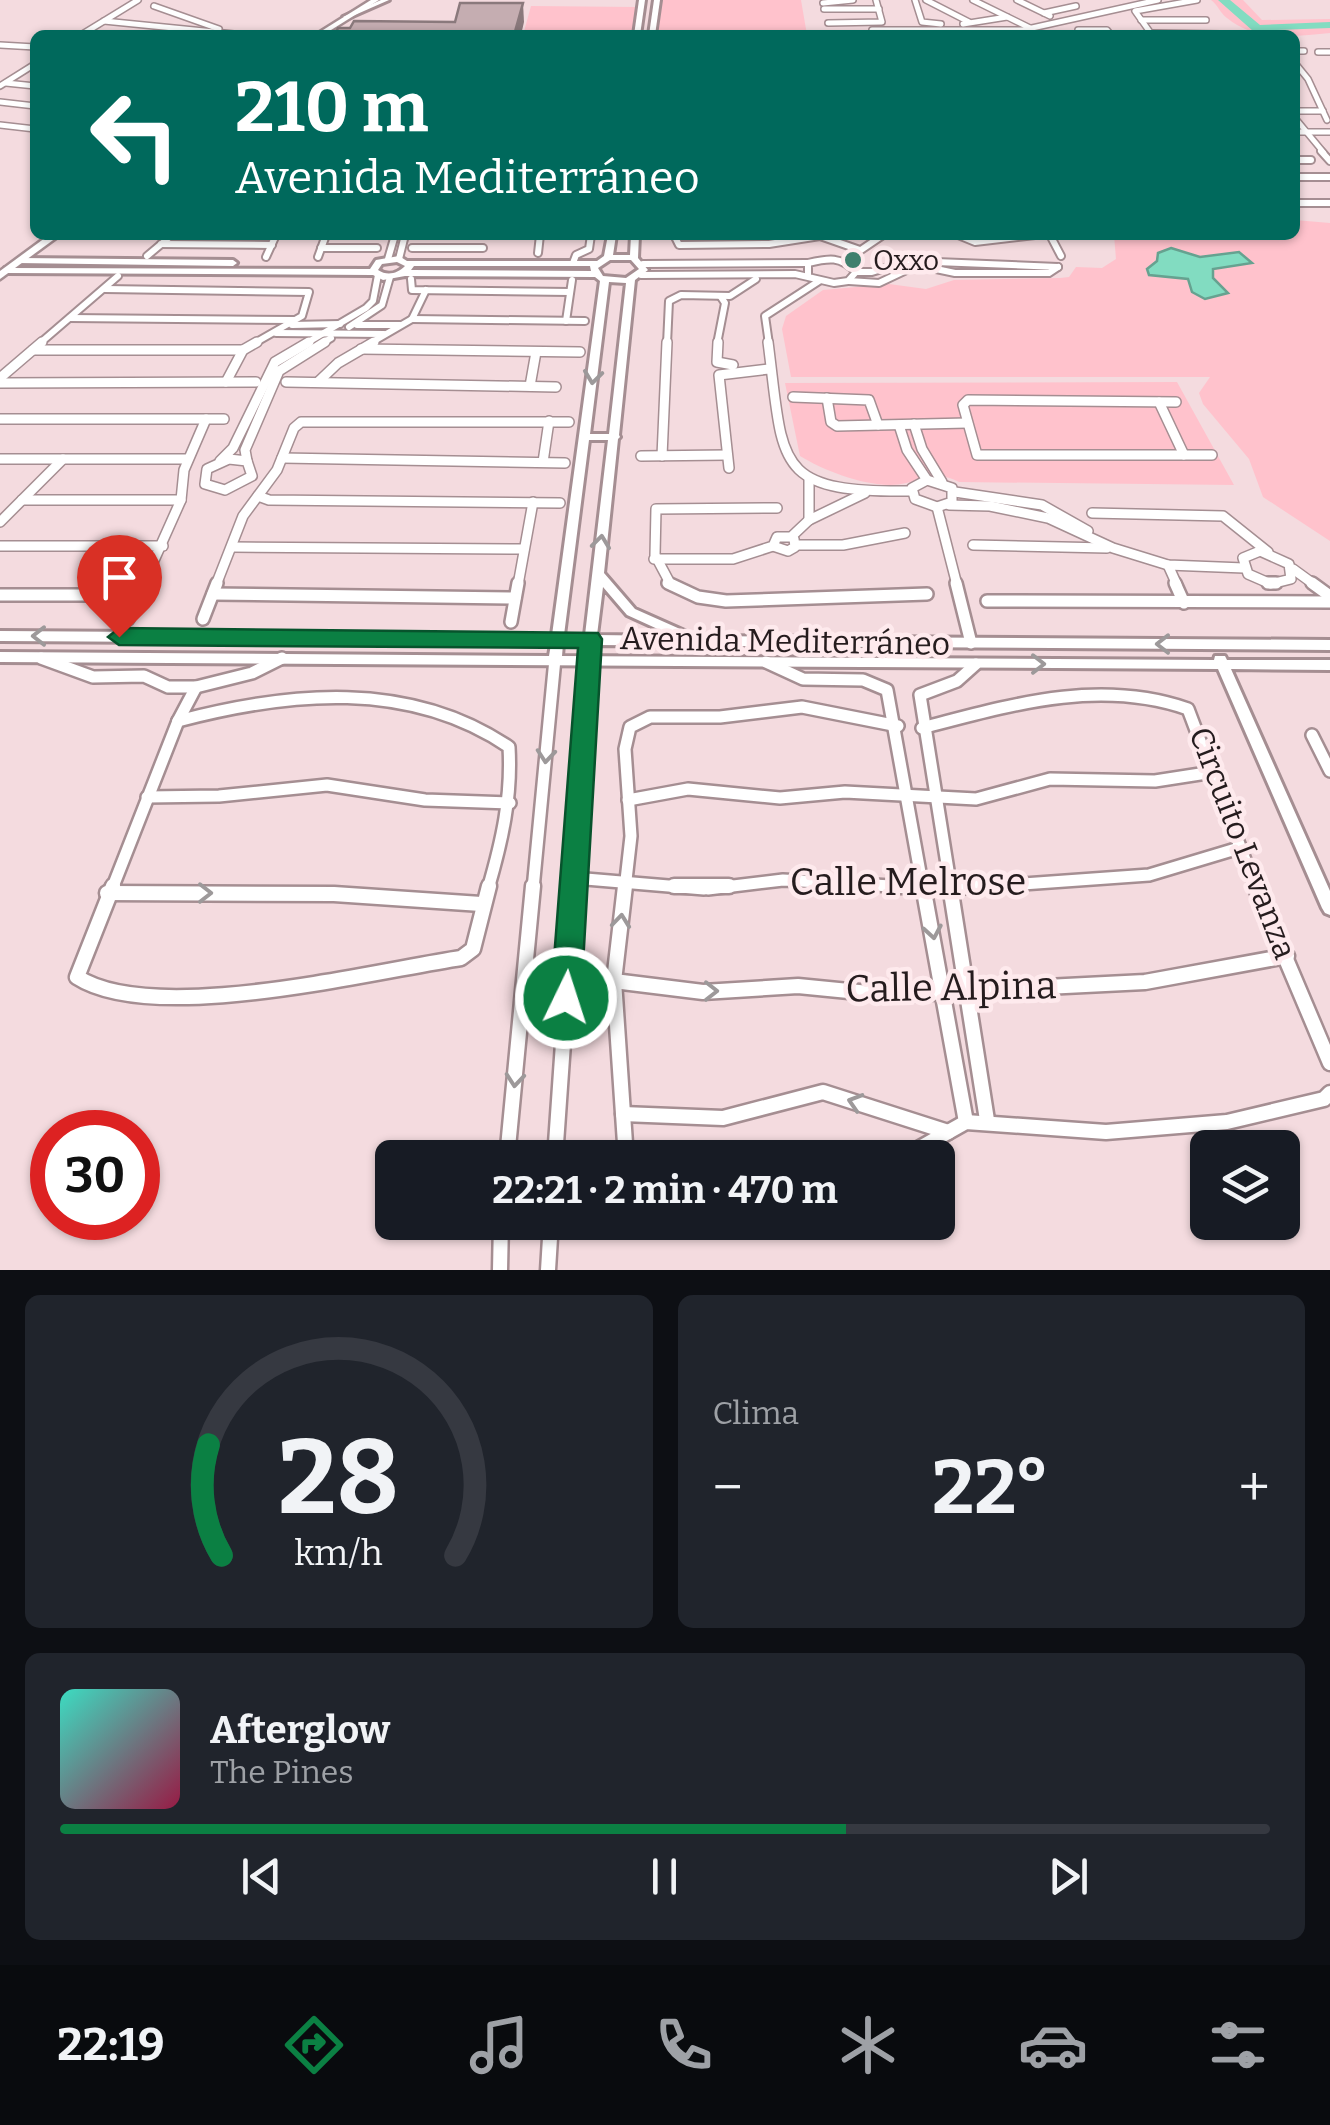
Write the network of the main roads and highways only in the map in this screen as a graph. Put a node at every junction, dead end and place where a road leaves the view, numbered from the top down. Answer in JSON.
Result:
{"nodes":[{"id":1,"x":364,"y":0,"type":"edge"},
{"id":2,"x":376,"y":0,"type":"edge"},
{"id":3,"x":315,"y":30,"type":"edge"},
{"id":4,"x":326,"y":30,"type":"edge"},
{"id":5,"x":49,"y":240,"type":"edge"},
{"id":6,"x":4,"y":274,"type":"edge"}],
"edges":[{"from":1,"to":3,"type":"main road"},
{"from":2,"to":4,"type":"main road"},
{"from":5,"to":6,"type":"main road"}]}
